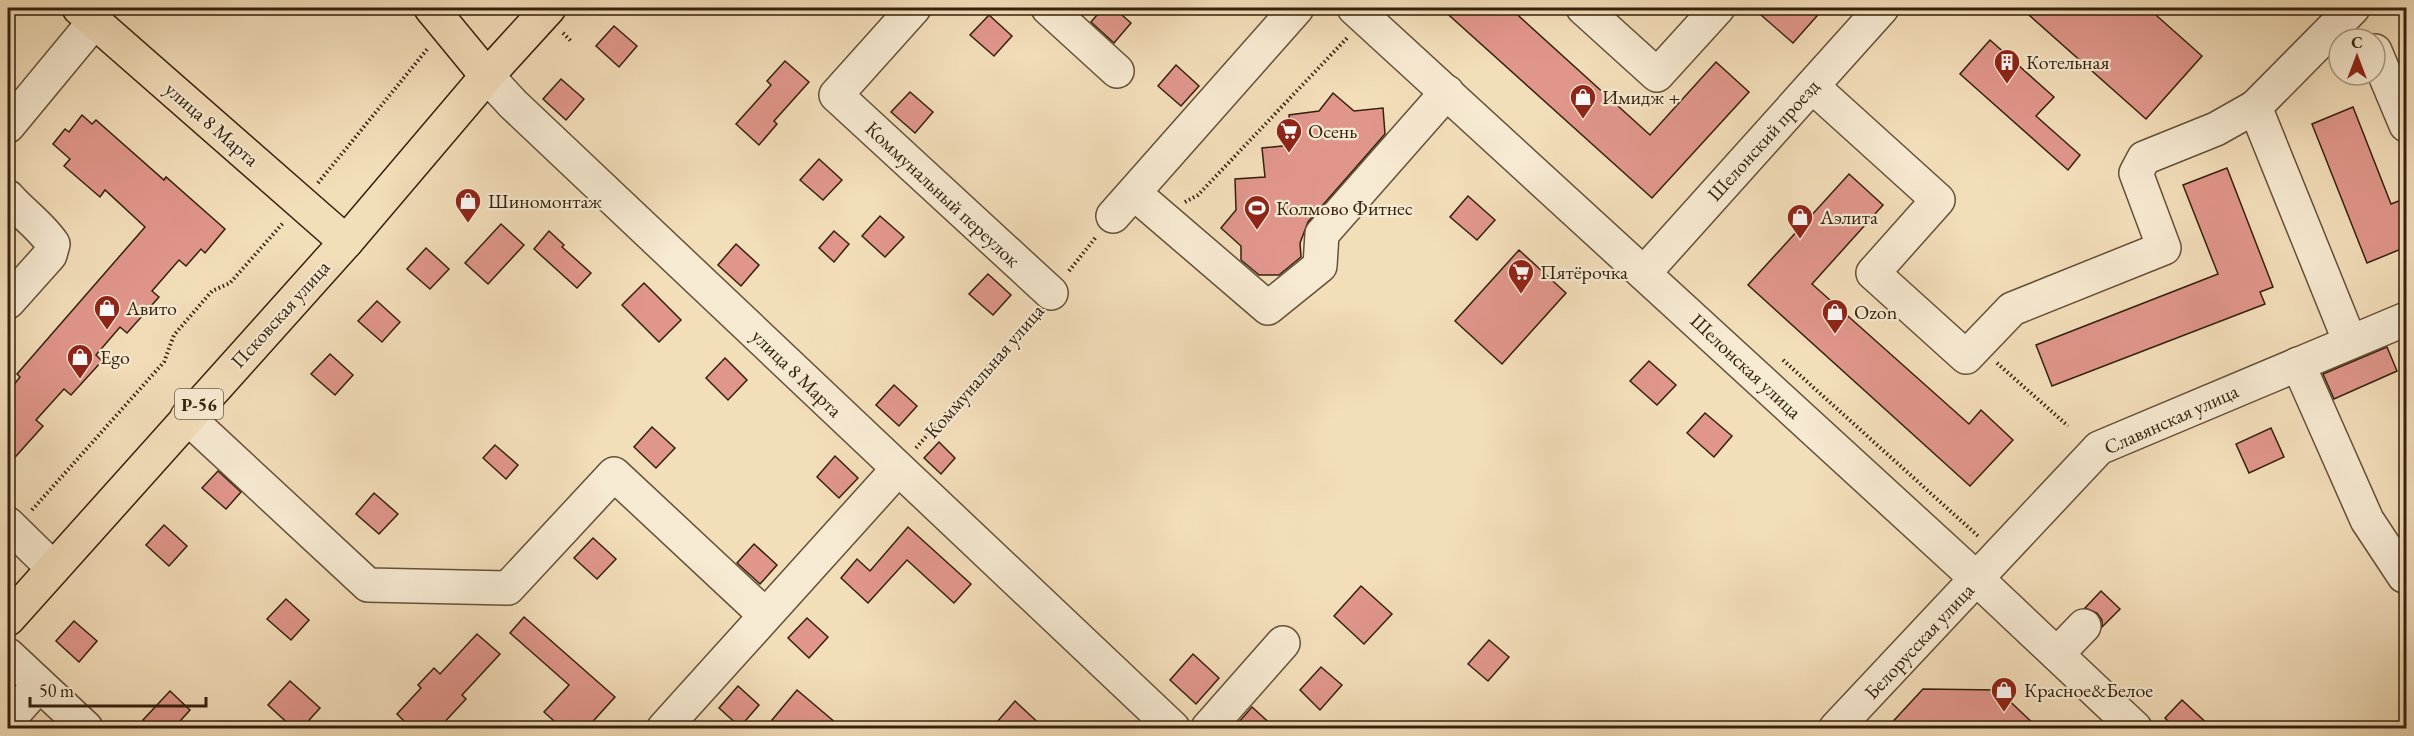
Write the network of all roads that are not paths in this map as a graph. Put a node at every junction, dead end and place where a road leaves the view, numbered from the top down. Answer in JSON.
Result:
{"nodes":[{"id":1,"x":549,"y":8,"type":"edge"},
{"id":2,"x":914,"y":8,"type":"edge"},
{"id":3,"x":1048,"y":8,"type":"edge"},
{"id":4,"x":1297,"y":8,"type":"edge"},
{"id":5,"x":1583,"y":8,"type":"edge"},
{"id":6,"x":1718,"y":8,"type":"edge"},
{"id":7,"x":1882,"y":8,"type":"edge"},
{"id":8,"x":2353,"y":8,"type":"edge"},
{"id":9,"x":2366,"y":8,"type":"edge"},
{"id":10,"x":1360,"y":13,"type":"edge"},
{"id":11,"x":87,"y":15,"type":"edge"},
{"id":12,"x":439,"y":16,"type":"edge"},
{"id":13,"x":2369,"y":27,"type":"edge"},
{"id":14,"x":2327,"y":58,"type":"edge"},
{"id":15,"x":2292,"y":70,"type":"junction"},
{"id":16,"x":1117,"y":71,"type":"dead end"},
{"id":17,"x":487,"y":76,"type":"junction"},
{"id":18,"x":2387,"y":80,"type":"edge"},
{"id":19,"x":1812,"y":86,"type":"junction"},
{"id":20,"x":1447,"y":92,"type":"junction"},
{"id":21,"x":14,"y":105,"type":"edge"},
{"id":22,"x":2255,"y":107,"type":"junction"},
{"id":23,"x":2406,"y":125,"type":"edge"},
{"id":24,"x":8,"y":197,"type":"edge"},
{"id":25,"x":346,"y":242,"type":"junction"},
{"id":26,"x":1644,"y":273,"type":"junction"},
{"id":27,"x":1051,"y":293,"type":"road end"},
{"id":28,"x":8,"y":302,"type":"edge"},
{"id":29,"x":2406,"y":319,"type":"edge"},
{"id":30,"x":2350,"y":342,"type":"junction"},
{"id":31,"x":2298,"y":364,"type":"junction"},
{"id":32,"x":187,"y":417,"type":"junction"},
{"id":33,"x":898,"y":469,"type":"junction"},
{"id":34,"x":11,"y":527,"type":"edge"},
{"id":35,"x":53,"y":568,"type":"junction"},
{"id":36,"x":2406,"y":575,"type":"edge"},
{"id":37,"x":1977,"y":579,"type":"junction"},
{"id":38,"x":765,"y":615,"type":"junction"},
{"id":39,"x":8,"y":619,"type":"edge"},
{"id":40,"x":2084,"y":626,"type":"dead end"},
{"id":41,"x":1283,"y":644,"type":"dead end"},
{"id":42,"x":2057,"y":654,"type":"junction"},
{"id":43,"x":8,"y":656,"type":"edge"},
{"id":44,"x":39,"y":685,"type":"junction"},
{"id":45,"x":8,"y":720,"type":"edge"},
{"id":46,"x":86,"y":729,"type":"edge"},
{"id":47,"x":664,"y":729,"type":"edge"},
{"id":48,"x":1173,"y":729,"type":"edge"},
{"id":49,"x":1208,"y":729,"type":"edge"},
{"id":50,"x":1836,"y":729,"type":"edge"},
{"id":51,"x":2135,"y":729,"type":"edge"}],
"edges":[{"from":1,"to":17,"type":"main road","name":"Псковская улица","number":"Р-56"},
{"from":2,"to":27,"type":"street","name":"Коммунальный переулок"},
{"from":3,"to":16,"type":"street"},
{"from":4,"to":20,"type":"street"},
{"from":5,"to":6,"type":"street"},
{"from":7,"to":19,"type":"street","name":"Шелонский проезд"},
{"from":8,"to":15,"type":"street"},
{"from":9,"to":13,"type":"street"},
{"from":10,"to":20,"type":"street","name":"Шелонская улица"},
{"from":11,"to":21,"type":"street"},
{"from":11,"to":25,"type":"main road","name":"улица 8 Марта"},
{"from":12,"to":17,"type":"main road","name":"улица 8 Марта"},
{"from":14,"to":15,"type":"street"},
{"from":15,"to":22,"type":"street"},
{"from":17,"to":25,"type":"main road","name":"Псковская улица","number":"Р-56"},
{"from":17,"to":33,"type":"street","name":"улица 8 Марта"},
{"from":18,"to":23,"type":"street"},
{"from":19,"to":22,"type":"street"},
{"from":19,"to":26,"type":"street","name":"Шелонский проезд"},
{"from":20,"to":26,"type":"street","name":"Шелонская улица"},
{"from":22,"to":30,"type":"street"},
{"from":24,"to":28,"type":"street"},
{"from":25,"to":32,"type":"main road","name":"Псковская улица","number":"Р-56"},
{"from":26,"to":37,"type":"street","name":"Шелонская улица"},
{"from":29,"to":30,"type":"street","name":"Славянская улица"},
{"from":30,"to":31,"type":"street","name":"Славянская улица"},
{"from":31,"to":36,"type":"street"},
{"from":31,"to":37,"type":"street","name":"Славянская улица"},
{"from":32,"to":35,"type":"main road","name":"Псковская улица","number":"Р-56"},
{"from":32,"to":38,"type":"street"},
{"from":33,"to":38,"type":"street"},
{"from":33,"to":48,"type":"street","name":"улица 8 Марта"},
{"from":34,"to":35,"type":"street"},
{"from":35,"to":39,"type":"main road","name":"Псковская улица","number":"Р-56"},
{"from":37,"to":42,"type":"street","name":"Шелонская улица"},
{"from":37,"to":50,"type":"street","name":"Белорусская улица"},
{"from":38,"to":47,"type":"street"},
{"from":40,"to":42,"type":"street"},
{"from":41,"to":49,"type":"street"},
{"from":42,"to":51,"type":"street","name":"Шелонская улица"},
{"from":43,"to":44,"type":"street"},
{"from":44,"to":45,"type":"street"},
{"from":44,"to":46,"type":"street"}]}
